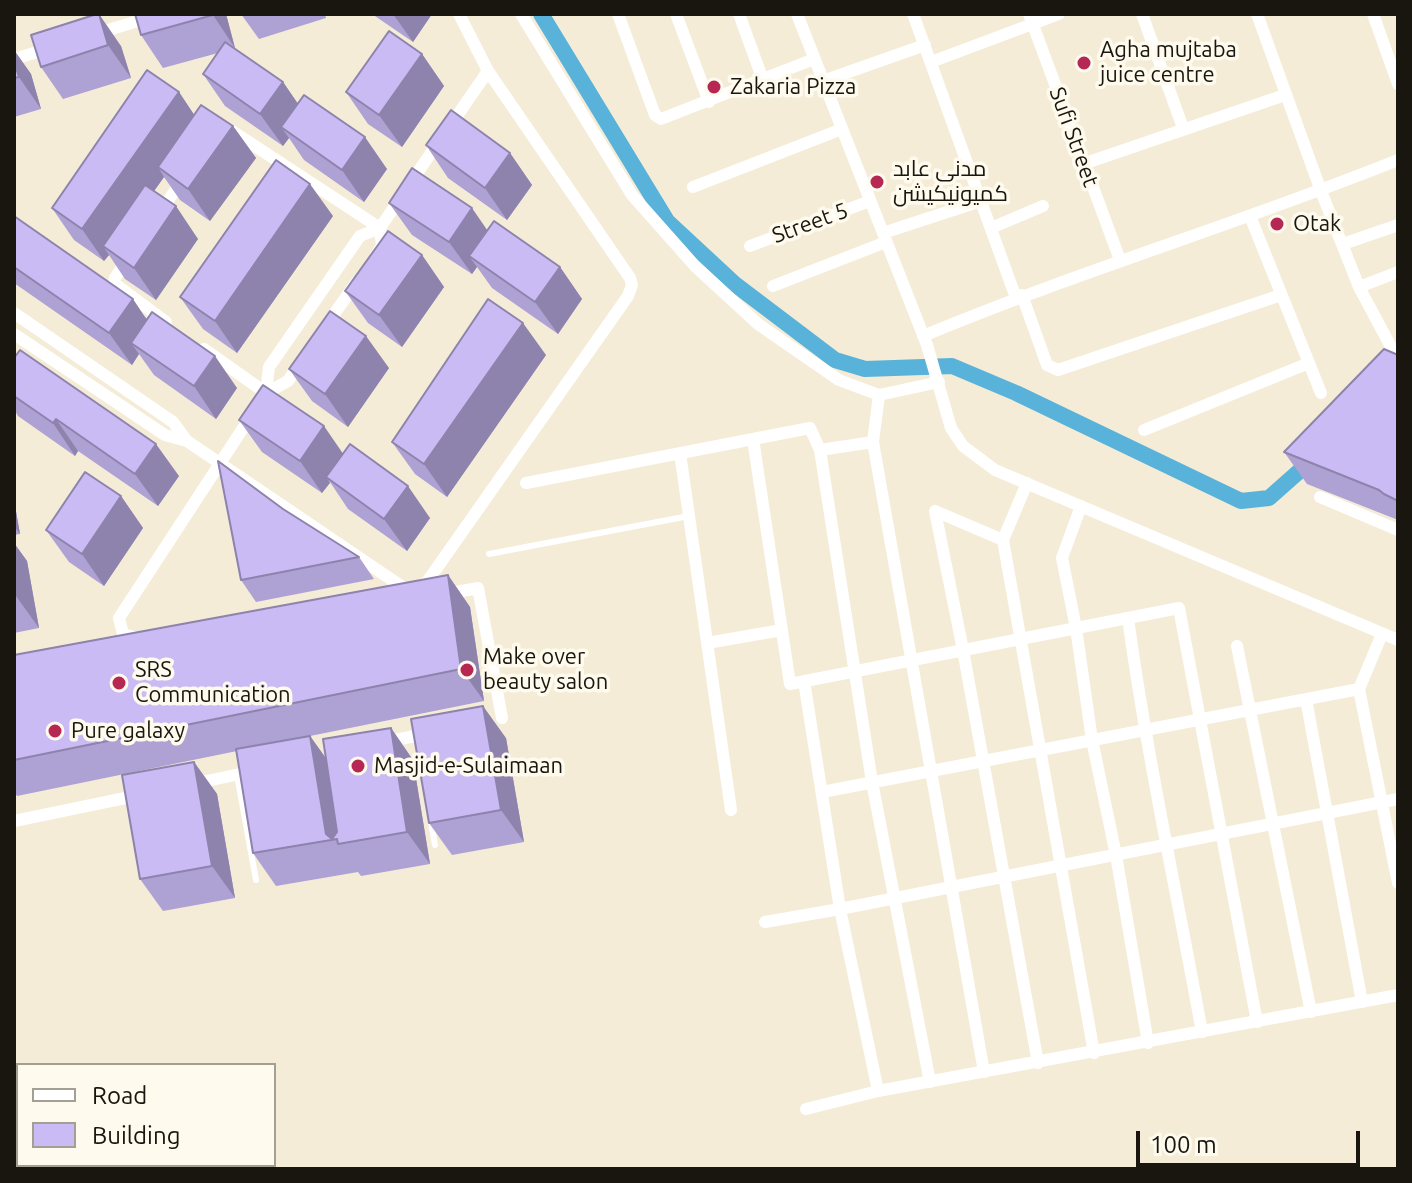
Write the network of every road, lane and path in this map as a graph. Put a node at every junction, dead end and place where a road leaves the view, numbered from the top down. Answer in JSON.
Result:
{"nodes":[{"id":1,"x":161,"y":14,"type":"edge"},
{"id":2,"x":459,"y":14,"type":"edge"},
{"id":3,"x":521,"y":14,"type":"edge"},
{"id":4,"x":618,"y":14,"type":"edge"},
{"id":5,"x":676,"y":14,"type":"edge"},
{"id":6,"x":739,"y":14,"type":"edge"},
{"id":7,"x":797,"y":14,"type":"edge"},
{"id":8,"x":913,"y":14,"type":"edge"},
{"id":9,"x":1059,"y":14,"type":"edge"},
{"id":10,"x":1142,"y":14,"type":"edge"},
{"id":11,"x":1257,"y":14,"type":"edge"},
{"id":12,"x":1373,"y":14,"type":"edge"},
{"id":13,"x":1031,"y":19,"type":"edge"},
{"id":14,"x":87,"y":37,"type":"edge"},
{"id":15,"x":925,"y":45,"type":"junction"},
{"id":16,"x":58,"y":46,"type":"edge"},
{"id":17,"x":14,"y":59,"type":"edge"},
{"id":18,"x":814,"y":59,"type":"junction"},
{"id":19,"x":931,"y":62,"type":"junction"},
{"id":20,"x":488,"y":71,"type":"junction"},
{"id":21,"x":763,"y":80,"type":"junction"},
{"id":22,"x":823,"y":81,"type":"junction"},
{"id":23,"x":1398,"y":84,"type":"edge"},
{"id":24,"x":1285,"y":95,"type":"junction"},
{"id":25,"x":709,"y":102,"type":"junction"},
{"id":26,"x":1183,"y":128,"type":"junction"},
{"id":27,"x":217,"y":129,"type":"edge"},
{"id":28,"x":842,"y":129,"type":"junction"},
{"id":29,"x":1398,"y":160,"type":"edge"},
{"id":30,"x":1083,"y":164,"type":"junction"},
{"id":31,"x":192,"y":166,"type":"edge"},
{"id":32,"x":693,"y":187,"type":"dead end"},
{"id":33,"x":1321,"y":191,"type":"junction"},
{"id":34,"x":870,"y":201,"type":"junction"},
{"id":35,"x":981,"y":201,"type":"junction"},
{"id":36,"x":1043,"y":206,"type":"dead end"},
{"id":37,"x":1250,"y":216,"type":"junction"},
{"id":38,"x":1398,"y":225,"type":"edge"},
{"id":39,"x":149,"y":228,"type":"edge"},
{"id":40,"x":380,"y":228,"type":"junction"},
{"id":41,"x":991,"y":228,"type":"junction"},
{"id":42,"x":885,"y":238,"type":"junction"},
{"id":43,"x":1343,"y":244,"type":"junction"},
{"id":44,"x":750,"y":246,"type":"dead end"},
{"id":45,"x":132,"y":253,"type":"edge"},
{"id":46,"x":1120,"y":260,"type":"junction"},
{"id":47,"x":1398,"y":272,"type":"edge"},
{"id":48,"x":773,"y":286,"type":"dead end"},
{"id":49,"x":1359,"y":287,"type":"junction"},
{"id":50,"x":1281,"y":295,"type":"junction"},
{"id":51,"x":1019,"y":296,"type":"junction"},
{"id":52,"x":315,"y":301,"type":"junction"},
{"id":53,"x":14,"y":313,"type":"edge"},
{"id":54,"x":334,"y":314,"type":"junction"},
{"id":55,"x":179,"y":332,"type":"edge"},
{"id":56,"x":14,"y":334,"type":"edge"},
{"id":57,"x":925,"y":340,"type":"junction"},
{"id":58,"x":192,"y":341,"type":"edge"},
{"id":59,"x":1396,"y":357,"type":"edge"},
{"id":60,"x":1309,"y":363,"type":"junction"},
{"id":61,"x":938,"y":379,"type":"junction"},
{"id":62,"x":266,"y":393,"type":"junction"},
{"id":63,"x":1321,"y":393,"type":"dead end"},
{"id":64,"x":879,"y":395,"type":"junction"},
{"id":65,"x":1144,"y":430,"type":"dead end"},
{"id":66,"x":753,"y":439,"type":"junction"},
{"id":67,"x":187,"y":441,"type":"junction"},
{"id":68,"x":873,"y":442,"type":"junction"},
{"id":69,"x":820,"y":450,"type":"junction"},
{"id":70,"x":680,"y":453,"type":"junction"},
{"id":71,"x":220,"y":462,"type":"junction"},
{"id":72,"x":526,"y":483,"type":"dead end"},
{"id":73,"x":1027,"y":483,"type":"junction"},
{"id":74,"x":1320,"y":497,"type":"dead end"},
{"id":75,"x":1081,"y":506,"type":"junction"},
{"id":76,"x":689,"y":516,"type":"junction"},
{"id":77,"x":1398,"y":530,"type":"edge"},
{"id":78,"x":1003,"y":540,"type":"junction"},
{"id":79,"x":489,"y":554,"type":"dead end"},
{"id":80,"x":404,"y":588,"type":"junction"},
{"id":81,"x":389,"y":591,"type":"edge"},
{"id":82,"x":416,"y":600,"type":"edge"},
{"id":83,"x":1128,"y":618,"type":"junction"},
{"id":84,"x":1076,"y":628,"type":"junction"},
{"id":85,"x":782,"y":630,"type":"junction"},
{"id":86,"x":1382,"y":634,"type":"junction"},
{"id":87,"x":148,"y":636,"type":"edge"},
{"id":88,"x":1020,"y":639,"type":"junction"},
{"id":89,"x":1398,"y":640,"type":"edge"},
{"id":90,"x":707,"y":643,"type":"junction"},
{"id":91,"x":1237,"y":646,"type":"dead end"},
{"id":92,"x":963,"y":650,"type":"junction"},
{"id":93,"x":911,"y":660,"type":"junction"},
{"id":94,"x":855,"y":670,"type":"junction"},
{"id":95,"x":804,"y":681,"type":"junction"},
{"id":96,"x":1359,"y":689,"type":"junction"},
{"id":97,"x":1306,"y":699,"type":"junction"},
{"id":98,"x":1250,"y":710,"type":"junction"},
{"id":99,"x":502,"y":718,"type":"dead end"},
{"id":100,"x":1199,"y":719,"type":"junction"},
{"id":101,"x":1144,"y":730,"type":"junction"},
{"id":102,"x":444,"y":731,"type":"edge"},
{"id":103,"x":417,"y":735,"type":"junction"},
{"id":104,"x":1092,"y":740,"type":"junction"},
{"id":105,"x":377,"y":744,"type":"edge"},
{"id":106,"x":1040,"y":750,"type":"junction"},
{"id":107,"x":419,"y":751,"type":"edge"},
{"id":108,"x":983,"y":761,"type":"junction"},
{"id":109,"x":265,"y":768,"type":"edge"},
{"id":110,"x":931,"y":771,"type":"junction"},
{"id":111,"x":237,"y":775,"type":"junction"},
{"id":112,"x":872,"y":782,"type":"junction"},
{"id":113,"x":177,"y":787,"type":"edge"},
{"id":114,"x":822,"y":792,"type":"junction"},
{"id":115,"x":148,"y":793,"type":"edge"},
{"id":116,"x":1398,"y":799,"type":"edge"},
{"id":117,"x":1381,"y":802,"type":"junction"},
{"id":118,"x":731,"y":810,"type":"dead end"},
{"id":119,"x":1328,"y":813,"type":"junction"},
{"id":120,"x":430,"y":814,"type":"edge"},
{"id":121,"x":14,"y":821,"type":"edge"},
{"id":122,"x":1272,"y":824,"type":"junction"},
{"id":123,"x":1220,"y":834,"type":"junction"},
{"id":124,"x":435,"y":845,"type":"edge"},
{"id":125,"x":1168,"y":845,"type":"junction"},
{"id":126,"x":1116,"y":855,"type":"junction"},
{"id":127,"x":1061,"y":866,"type":"junction"},
{"id":128,"x":1004,"y":877,"type":"junction"},
{"id":129,"x":256,"y":880,"type":"dead end"},
{"id":130,"x":1398,"y":883,"type":"edge"},
{"id":131,"x":951,"y":887,"type":"junction"},
{"id":132,"x":894,"y":899,"type":"junction"},
{"id":133,"x":840,"y":909,"type":"junction"},
{"id":134,"x":765,"y":922,"type":"dead end"},
{"id":135,"x":1398,"y":995,"type":"edge"},
{"id":136,"x":1362,"y":1002,"type":"junction"},
{"id":137,"x":1311,"y":1012,"type":"junction"},
{"id":138,"x":1257,"y":1022,"type":"junction"},
{"id":139,"x":1202,"y":1032,"type":"junction"},
{"id":140,"x":1148,"y":1043,"type":"junction"},
{"id":141,"x":1094,"y":1053,"type":"junction"},
{"id":142,"x":1038,"y":1063,"type":"junction"},
{"id":143,"x":984,"y":1072,"type":"junction"},
{"id":144,"x":930,"y":1082,"type":"junction"},
{"id":145,"x":878,"y":1091,"type":"junction"},
{"id":146,"x":806,"y":1109,"type":"dead end"}],
"edges":[{"from":1,"to":14,"type":"street"},
{"from":2,"to":20,"type":"street"},
{"from":3,"to":64,"type":"street"},
{"from":4,"to":25,"type":"street"},
{"from":5,"to":25,"type":"street"},
{"from":6,"to":21,"type":"street"},
{"from":7,"to":18,"type":"street"},
{"from":8,"to":15,"type":"street"},
{"from":9,"to":13,"type":"street"},
{"from":10,"to":26,"type":"street"},
{"from":11,"to":24,"type":"street"},
{"from":12,"to":23,"type":"street"},
{"from":13,"to":19,"type":"street"},
{"from":13,"to":30,"type":"street","name":"Sufi Street"},
{"from":15,"to":19,"type":"street"},
{"from":15,"to":22,"type":"street"},
{"from":16,"to":17,"type":"street"},
{"from":18,"to":21,"type":"street"},
{"from":18,"to":22,"type":"street"},
{"from":19,"to":35,"type":"street"},
{"from":20,"to":40,"type":"street"},
{"from":20,"to":80,"type":"street"},
{"from":21,"to":25,"type":"street"},
{"from":22,"to":28,"type":"street"},
{"from":24,"to":26,"type":"street"},
{"from":24,"to":33,"type":"street"},
{"from":26,"to":30,"type":"street"},
{"from":27,"to":40,"type":"street"},
{"from":28,"to":32,"type":"street"},
{"from":28,"to":34,"type":"street"},
{"from":29,"to":33,"type":"street"},
{"from":30,"to":46,"type":"street","name":"Sufi Street"},
{"from":31,"to":39,"type":"street"},
{"from":33,"to":37,"type":"street"},
{"from":33,"to":43,"type":"street"},
{"from":34,"to":42,"type":"street"},
{"from":34,"to":44,"type":"street","name":"Street 5"},
{"from":35,"to":41,"type":"street"},
{"from":35,"to":42,"type":"street"},
{"from":36,"to":41,"type":"street"},
{"from":37,"to":46,"type":"street"},
{"from":37,"to":50,"type":"street"},
{"from":38,"to":43,"type":"street"},
{"from":40,"to":52,"type":"street"},
{"from":40,"to":54,"type":"street"},
{"from":41,"to":51,"type":"street"},
{"from":42,"to":48,"type":"street"},
{"from":42,"to":57,"type":"street"},
{"from":43,"to":49,"type":"street"},
{"from":45,"to":55,"type":"street"},
{"from":46,"to":51,"type":"street"},
{"from":47,"to":49,"type":"street"},
{"from":49,"to":59,"type":"street"},
{"from":50,"to":51,"type":"street"},
{"from":50,"to":60,"type":"street"},
{"from":51,"to":57,"type":"street"},
{"from":52,"to":54,"type":"street"},
{"from":52,"to":62,"type":"street"},
{"from":53,"to":67,"type":"street"},
{"from":54,"to":62,"type":"street"},
{"from":56,"to":67,"type":"street"},
{"from":57,"to":61,"type":"street"},
{"from":58,"to":62,"type":"street"},
{"from":60,"to":63,"type":"street"},
{"from":60,"to":65,"type":"street"},
{"from":61,"to":64,"type":"street"},
{"from":61,"to":73,"type":"street"},
{"from":62,"to":71,"type":"street"},
{"from":64,"to":68,"type":"street"},
{"from":66,"to":69,"type":"street"},
{"from":66,"to":70,"type":"street"},
{"from":66,"to":85,"type":"street"},
{"from":67,"to":71,"type":"street"},
{"from":68,"to":69,"type":"street"},
{"from":68,"to":93,"type":"street"},
{"from":69,"to":94,"type":"street"},
{"from":70,"to":72,"type":"street"},
{"from":70,"to":76,"type":"street"},
{"from":71,"to":80,"type":"street"},
{"from":71,"to":87,"type":"street"},
{"from":73,"to":75,"type":"street"},
{"from":73,"to":78,"type":"street"},
{"from":74,"to":77,"type":"street"},
{"from":75,"to":84,"type":"street"},
{"from":75,"to":86,"type":"street"},
{"from":76,"to":79,"type":"lane"},
{"from":76,"to":90,"type":"street"},
{"from":78,"to":88,"type":"street"},
{"from":78,"to":92,"type":"street"},
{"from":80,"to":81,"type":"street"},
{"from":82,"to":99,"type":"street"},
{"from":83,"to":84,"type":"street"},
{"from":83,"to":100,"type":"street"},
{"from":83,"to":101,"type":"street"},
{"from":84,"to":88,"type":"street"},
{"from":84,"to":104,"type":"street"},
{"from":85,"to":90,"type":"street"},
{"from":85,"to":95,"type":"street"},
{"from":86,"to":89,"type":"street"},
{"from":86,"to":96,"type":"street"},
{"from":88,"to":92,"type":"street"},
{"from":88,"to":106,"type":"street"},
{"from":90,"to":118,"type":"street"},
{"from":91,"to":98,"type":"street"},
{"from":92,"to":93,"type":"street"},
{"from":92,"to":108,"type":"street"},
{"from":93,"to":94,"type":"street"},
{"from":93,"to":110,"type":"street"},
{"from":94,"to":95,"type":"street"},
{"from":94,"to":112,"type":"street"},
{"from":95,"to":114,"type":"street"},
{"from":96,"to":97,"type":"street"},
{"from":96,"to":117,"type":"street"},
{"from":97,"to":98,"type":"street"},
{"from":97,"to":119,"type":"street"},
{"from":98,"to":100,"type":"street"},
{"from":98,"to":122,"type":"street"},
{"from":100,"to":101,"type":"street"},
{"from":100,"to":123,"type":"street"},
{"from":101,"to":104,"type":"street"},
{"from":101,"to":125,"type":"street"},
{"from":102,"to":103,"type":"street"},
{"from":103,"to":105,"type":"street"},
{"from":103,"to":107,"type":"lane"},
{"from":104,"to":106,"type":"street"},
{"from":104,"to":126,"type":"street"},
{"from":106,"to":108,"type":"street"},
{"from":106,"to":127,"type":"street"},
{"from":108,"to":110,"type":"street"},
{"from":108,"to":128,"type":"street"},
{"from":109,"to":111,"type":"street"},
{"from":110,"to":112,"type":"street"},
{"from":110,"to":131,"type":"street"},
{"from":111,"to":113,"type":"street"},
{"from":111,"to":129,"type":"lane"},
{"from":112,"to":114,"type":"street"},
{"from":112,"to":132,"type":"street"},
{"from":114,"to":133,"type":"street"},
{"from":115,"to":121,"type":"street"},
{"from":116,"to":117,"type":"street"},
{"from":117,"to":119,"type":"street"},
{"from":117,"to":130,"type":"street"},
{"from":119,"to":122,"type":"street"},
{"from":119,"to":136,"type":"street"},
{"from":120,"to":124,"type":"lane"},
{"from":122,"to":123,"type":"street"},
{"from":122,"to":137,"type":"street"},
{"from":123,"to":125,"type":"street"},
{"from":123,"to":138,"type":"street"},
{"from":125,"to":126,"type":"street"},
{"from":125,"to":139,"type":"street"},
{"from":126,"to":127,"type":"street"},
{"from":126,"to":140,"type":"street"},
{"from":127,"to":128,"type":"street"},
{"from":127,"to":141,"type":"street"},
{"from":128,"to":131,"type":"street"},
{"from":128,"to":142,"type":"street"},
{"from":131,"to":132,"type":"street"},
{"from":131,"to":143,"type":"street"},
{"from":132,"to":133,"type":"street"},
{"from":132,"to":144,"type":"street"},
{"from":133,"to":134,"type":"street"},
{"from":133,"to":145,"type":"street"},
{"from":135,"to":136,"type":"street"},
{"from":136,"to":137,"type":"street"},
{"from":137,"to":138,"type":"street"},
{"from":138,"to":139,"type":"street"},
{"from":139,"to":140,"type":"street"},
{"from":140,"to":141,"type":"street"},
{"from":141,"to":142,"type":"street"},
{"from":142,"to":143,"type":"street"},
{"from":143,"to":144,"type":"street"},
{"from":144,"to":145,"type":"street"},
{"from":145,"to":146,"type":"street"}]}
